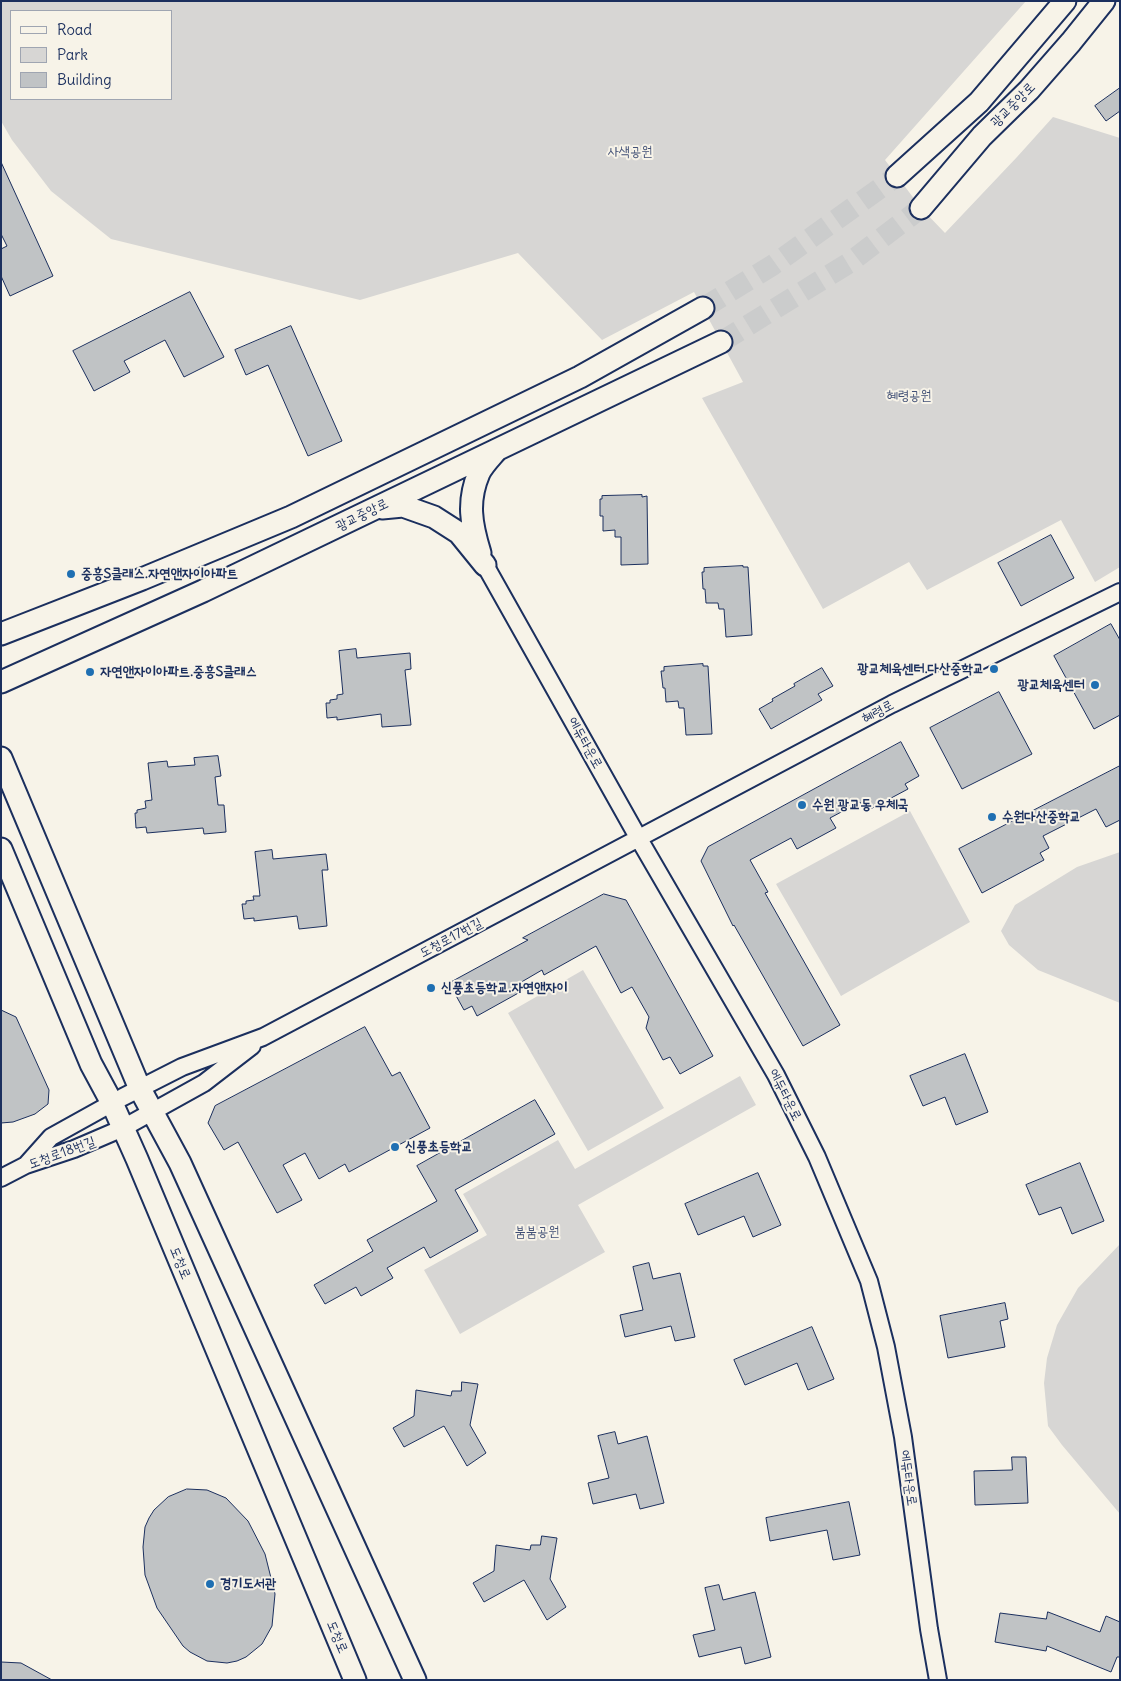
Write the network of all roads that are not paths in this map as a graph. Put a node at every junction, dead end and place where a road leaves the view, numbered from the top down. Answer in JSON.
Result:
{"nodes":[{"id":1,"x":1065,"y":1,"type":"edge"},
{"id":2,"x":1104,"y":1,"type":"edge"},
{"id":3,"x":897,"y":176,"type":"tunnel mouth"},
{"id":4,"x":922,"y":208,"type":"tunnel mouth"},
{"id":5,"x":703,"y":308,"type":"tunnel mouth"},
{"id":6,"x":721,"y":342,"type":"tunnel mouth"},
{"id":7,"x":497,"y":449,"type":"junction"},
{"id":8,"x":374,"y":509,"type":"junction"},
{"id":9,"x":485,"y":565,"type":"junction"},
{"id":10,"x":1120,"y":592,"type":"edge"},
{"id":11,"x":1,"y":634,"type":"edge"},
{"id":12,"x":1,"y":682,"type":"edge"},
{"id":13,"x":1,"y":758,"type":"edge"},
{"id":14,"x":639,"y":838,"type":"junction"},
{"id":15,"x":1,"y":849,"type":"edge"},
{"id":16,"x":263,"y":1036,"type":"junction"},
{"id":17,"x":140,"y":1089,"type":"junction"},
{"id":18,"x":112,"y":1103,"type":"junction"},
{"id":19,"x":151,"y":1113,"type":"junction"},
{"id":20,"x":123,"y":1128,"type":"junction"},
{"id":21,"x":26,"y":1165,"type":"junction"},
{"id":22,"x":1,"y":1178,"type":"edge"},
{"id":23,"x":355,"y":1680,"type":"edge"},
{"id":24,"x":415,"y":1680,"type":"edge"},
{"id":25,"x":938,"y":1680,"type":"edge"}],
"edges":[{"from":1,"to":3,"type":"main road","name":"광교중앙로"},
{"from":2,"to":4,"type":"main road","name":"광교중앙로"},
{"from":5,"to":11,"type":"main road"},
{"from":6,"to":7,"type":"main road","name":"광교중앙로"},
{"from":7,"to":8,"type":"main road","name":"광교중앙로"},
{"from":7,"to":9,"type":"main road"},
{"from":8,"to":9,"type":"main road"},
{"from":8,"to":12,"type":"main road","name":"광교중앙로"},
{"from":9,"to":14,"type":"street","name":"에듀타운로"},
{"from":10,"to":14,"type":"street","name":"혜령로"},
{"from":13,"to":17,"type":"main road"},
{"from":14,"to":16,"type":"street","name":"도청로17번길"},
{"from":14,"to":25,"type":"street","name":"에듀타운로"},
{"from":15,"to":18,"type":"main road","name":"도청로"},
{"from":16,"to":17,"type":"street","name":"도청로17번길"},
{"from":16,"to":19,"type":"street","name":"도청로17번길"},
{"from":17,"to":18,"type":"street","name":"도청로17번길"},
{"from":17,"to":19,"type":"main road"},
{"from":18,"to":20,"type":"main road","name":"도청로"},
{"from":18,"to":21,"type":"street","name":"도청로17번길"},
{"from":19,"to":20,"type":"street","name":"도청로17번길"},
{"from":19,"to":24,"type":"main road"},
{"from":20,"to":21,"type":"street","name":"도청로18번길"},
{"from":20,"to":23,"type":"main road","name":"도청로"},
{"from":21,"to":22,"type":"street","name":"도청로18번길"}]}
